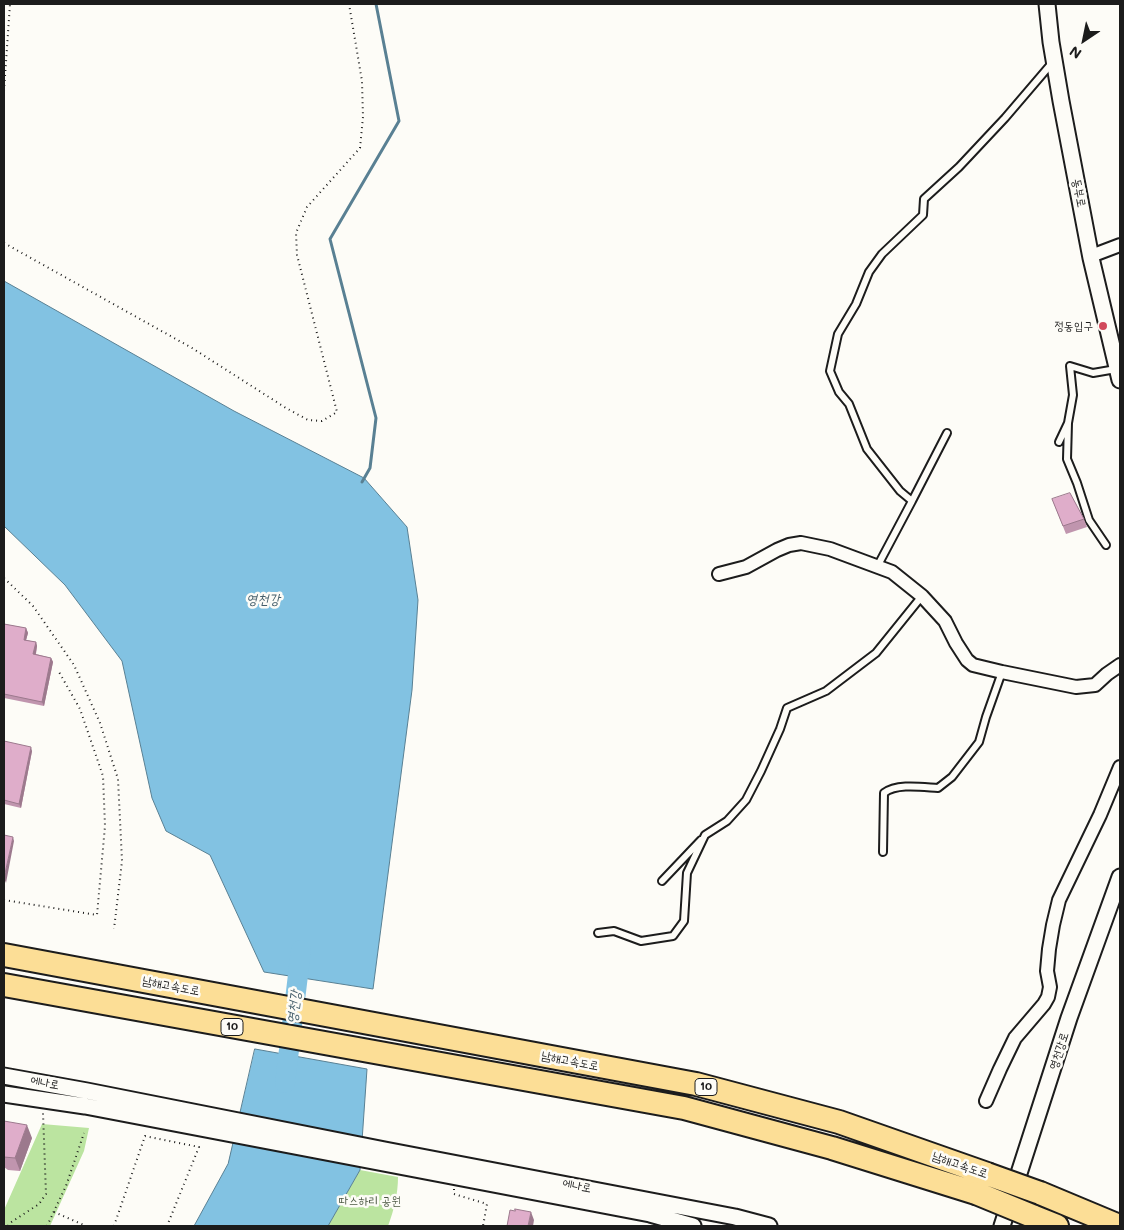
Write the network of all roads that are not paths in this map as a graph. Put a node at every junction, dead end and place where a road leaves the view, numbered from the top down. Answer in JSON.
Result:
{"nodes":[{"id":1,"x":1047,"y":4,"type":"edge"},
{"id":2,"x":1055,"y":60,"type":"junction"},
{"id":3,"x":1120,"y":246,"type":"edge"},
{"id":4,"x":1091,"y":256,"type":"junction"},
{"id":5,"x":1119,"y":374,"type":"edge"},
{"id":6,"x":1068,"y":424,"type":"junction"},
{"id":7,"x":947,"y":433,"type":"dead end"},
{"id":8,"x":1060,"y":442,"type":"dead end"},
{"id":9,"x":912,"y":501,"type":"junction"},
{"id":10,"x":1106,"y":545,"type":"dead end"},
{"id":11,"x":877,"y":567,"type":"junction"},
{"id":12,"x":719,"y":574,"type":"dead end"},
{"id":13,"x":922,"y":596,"type":"junction"},
{"id":14,"x":1120,"y":665,"type":"edge"},
{"id":15,"x":1002,"y":672,"type":"junction"},
{"id":16,"x":1120,"y":767,"type":"edge"},
{"id":17,"x":705,"y":835,"type":"junction"},
{"id":18,"x":883,"y":852,"type":"dead end"},
{"id":19,"x":1120,"y":877,"type":"edge"},
{"id":20,"x":662,"y":881,"type":"dead end"},
{"id":21,"x":598,"y":933,"type":"dead end"},
{"id":22,"x":4,"y":955,"type":"edge"},
{"id":23,"x":4,"y":985,"type":"edge"},
{"id":24,"x":4,"y":1076,"type":"edge"},
{"id":25,"x":4,"y":1094,"type":"edge"},
{"id":26,"x":986,"y":1101,"type":"dead end"},
{"id":27,"x":384,"y":1156,"type":"junction"},
{"id":28,"x":982,"y":1184,"type":"junction"},
{"id":29,"x":693,"y":1226,"type":"edge"},
{"id":30,"x":769,"y":1226,"type":"edge"},
{"id":31,"x":1002,"y":1226,"type":"edge"},
{"id":32,"x":1056,"y":1226,"type":"edge"},
{"id":33,"x":1119,"y":1226,"type":"edge"}],
"edges":[{"from":1,"to":2,"type":"street","name":"동부로"},
{"from":2,"to":4,"type":"street","name":"동부로"},
{"from":2,"to":9,"type":"lane"},
{"from":3,"to":4,"type":"street"},
{"from":4,"to":5,"type":"street","name":"동부로"},
{"from":5,"to":6,"type":"lane"},
{"from":6,"to":8,"type":"lane"},
{"from":6,"to":10,"type":"lane"},
{"from":7,"to":9,"type":"lane"},
{"from":9,"to":11,"type":"lane"},
{"from":11,"to":12,"type":"street"},
{"from":11,"to":13,"type":"street"},
{"from":13,"to":15,"type":"street"},
{"from":13,"to":17,"type":"lane"},
{"from":14,"to":15,"type":"street"},
{"from":15,"to":18,"type":"lane"},
{"from":16,"to":26,"type":"street"},
{"from":17,"to":20,"type":"lane"},
{"from":17,"to":21,"type":"lane"},
{"from":19,"to":31,"type":"street","name":"영천강로"},
{"from":22,"to":28,"type":"highway","name":"남해고속도로","number":"10"},
{"from":23,"to":28,"type":"highway","name":"남해고속도로","number":"10"},
{"from":24,"to":27,"type":"street","name":"에나로"},
{"from":25,"to":27,"type":"street","name":"에나로"},
{"from":27,"to":29,"type":"street","name":"에나로"},
{"from":27,"to":30,"type":"street","name":"에나로"},
{"from":28,"to":32,"type":"highway","name":"남해고속도로","number":"10","bridge":true},
{"from":28,"to":33,"type":"highway","name":"남해고속도로","number":"10","bridge":true}]}
